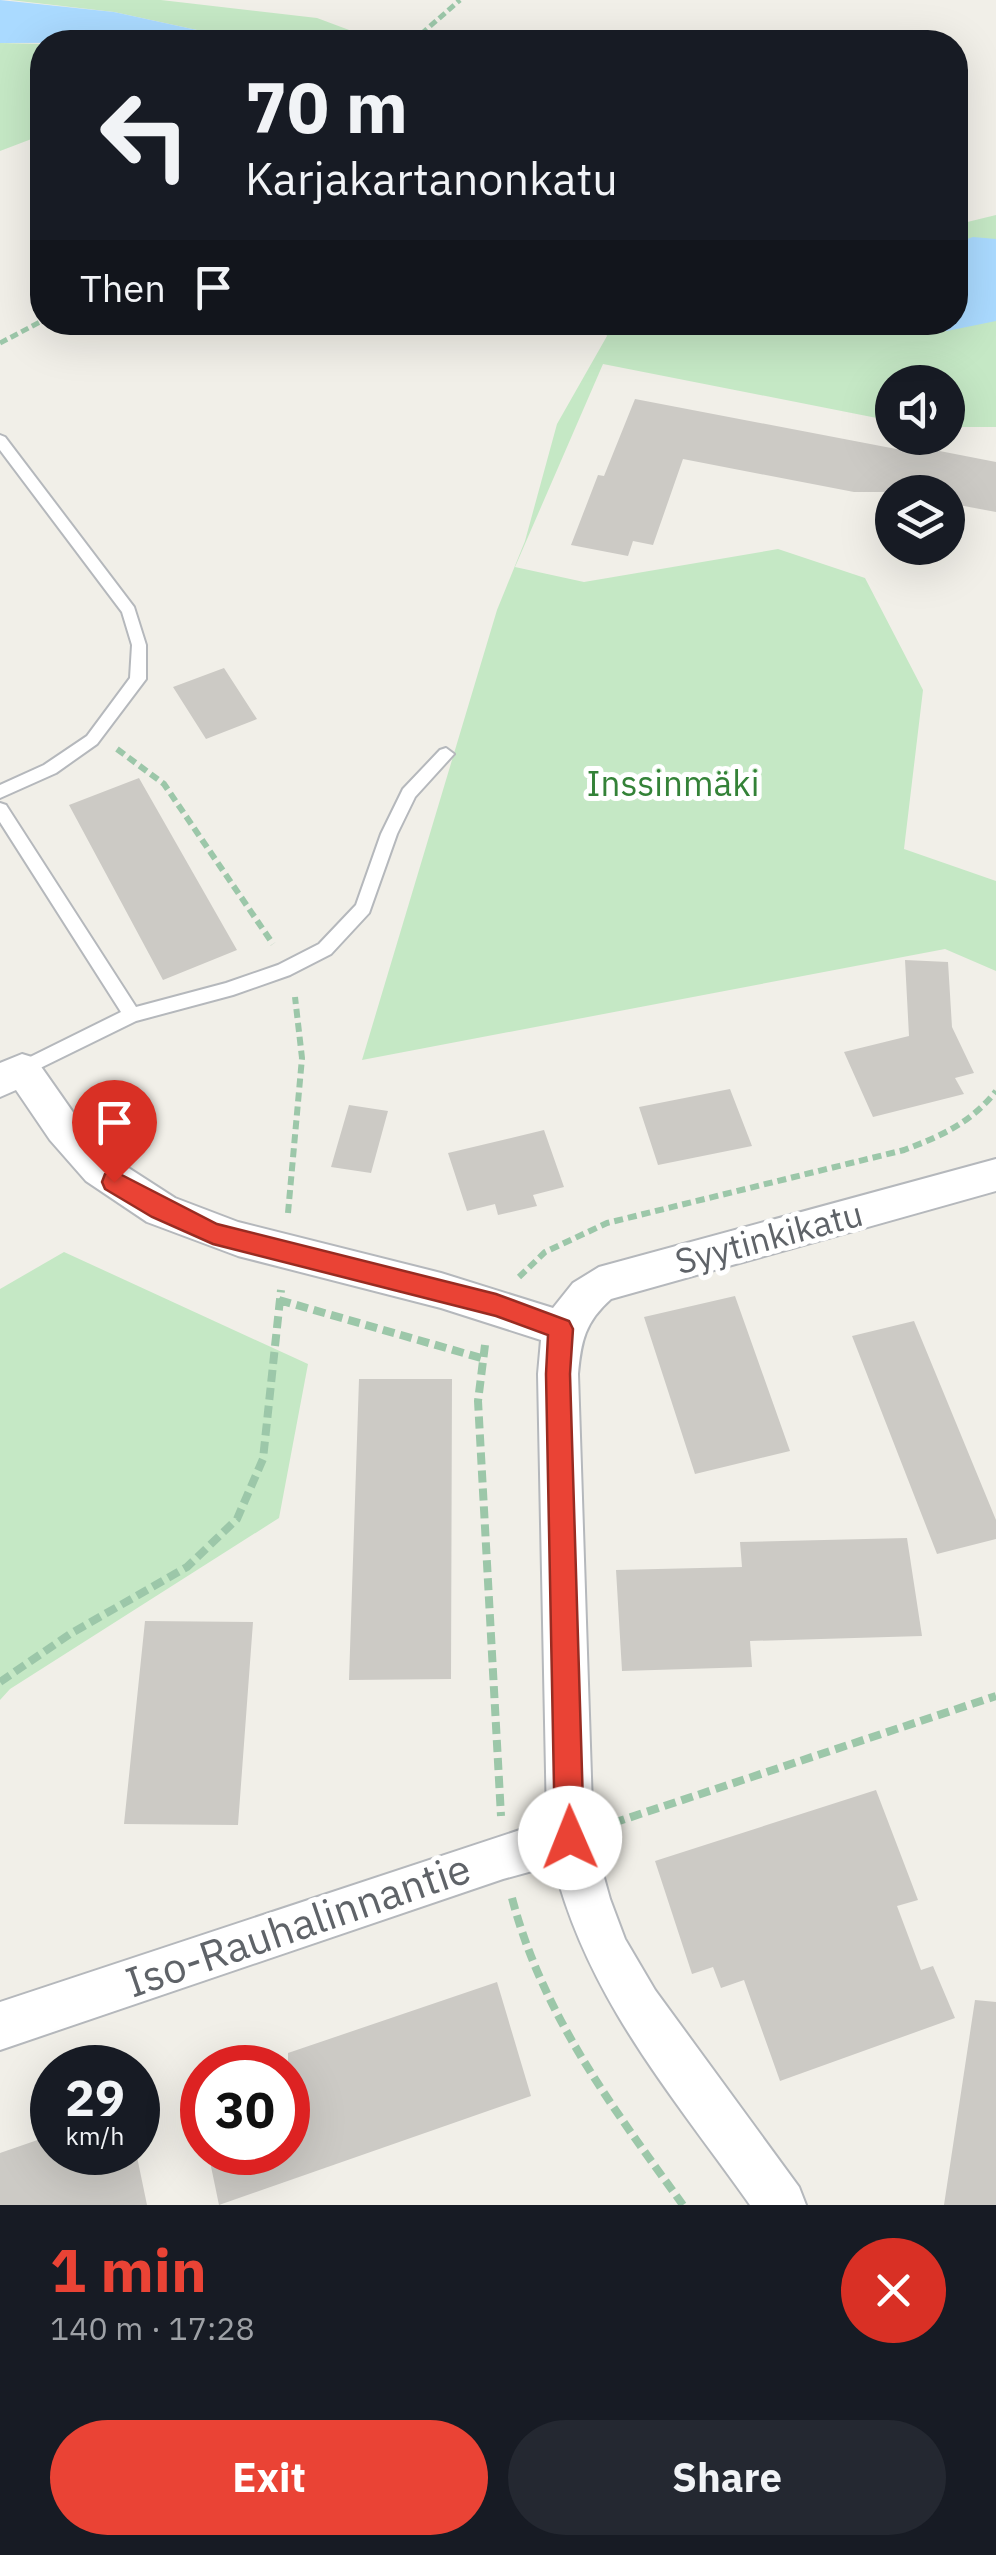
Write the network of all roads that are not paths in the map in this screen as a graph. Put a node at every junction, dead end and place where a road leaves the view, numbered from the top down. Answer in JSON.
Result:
{"nodes":[{"id":1,"x":0,"y":440,"type":"edge"},
{"id":2,"x":446,"y":754,"type":"dead end"},
{"id":3,"x":0,"y":792,"type":"edge"},
{"id":4,"x":0,"y":808,"type":"edge"},
{"id":5,"x":132,"y":1014,"type":"junction"},
{"id":6,"x":11,"y":1075,"type":"edge"},
{"id":7,"x":996,"y":1175,"type":"edge"},
{"id":8,"x":561,"y":1329,"type":"junction"},
{"id":9,"x":570,"y":1838,"type":"junction"},
{"id":10,"x":0,"y":2026,"type":"edge"},
{"id":11,"x":781,"y":2205,"type":"edge"}],
"edges":[{"from":1,"to":3,"type":"lane"},
{"from":2,"to":5,"type":"lane"},
{"from":4,"to":5,"type":"lane"},
{"from":5,"to":6,"type":"lane"},
{"from":6,"to":8,"type":"street"},
{"from":7,"to":8,"type":"street","name":"Syytinkikatu"},
{"from":8,"to":9,"type":"street"},
{"from":9,"to":10,"type":"street","name":"Iso-Rauhalinnantie"},
{"from":9,"to":11,"type":"street"}]}
